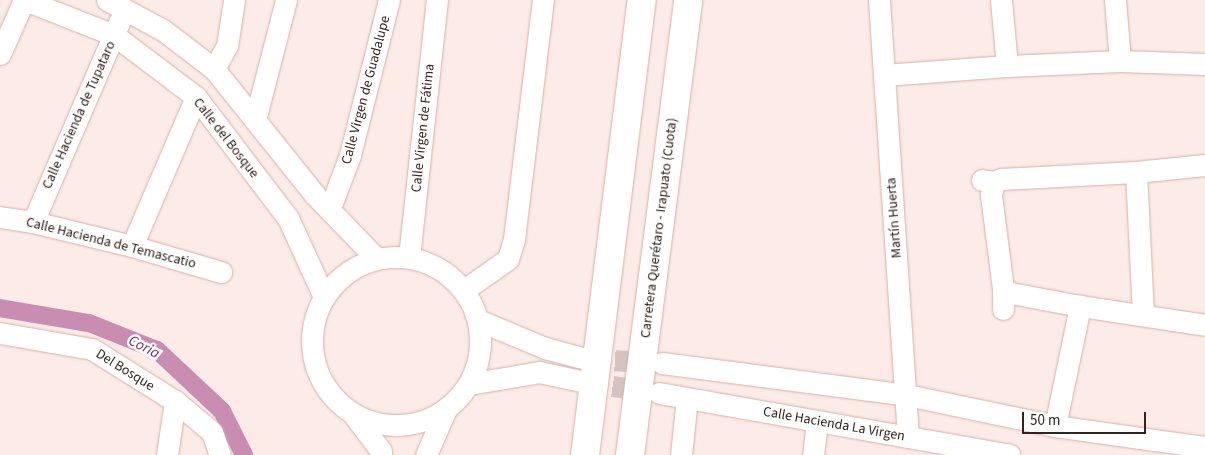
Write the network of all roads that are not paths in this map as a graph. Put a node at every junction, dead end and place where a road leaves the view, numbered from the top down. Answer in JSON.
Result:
{"nodes":[{"id":1,"x":24,"y":0,"type":"edge"},
{"id":2,"x":234,"y":0,"type":"edge"},
{"id":3,"x":286,"y":0,"type":"edge"},
{"id":4,"x":389,"y":0,"type":"edge"},
{"id":5,"x":437,"y":0,"type":"edge"},
{"id":6,"x":543,"y":0,"type":"edge"},
{"id":7,"x":642,"y":0,"type":"edge"},
{"id":8,"x":688,"y":0,"type":"edge"},
{"id":9,"x":879,"y":0,"type":"edge"},
{"id":10,"x":1001,"y":0,"type":"edge"},
{"id":11,"x":1115,"y":0,"type":"edge"},
{"id":12,"x":118,"y":3,"type":"edge"},
{"id":13,"x":114,"y":35,"type":"junction"},
{"id":14,"x":0,"y":54,"type":"edge"},
{"id":15,"x":1120,"y":60,"type":"junction"},
{"id":16,"x":1205,"y":64,"type":"edge"},
{"id":17,"x":1007,"y":66,"type":"junction"},
{"id":18,"x":214,"y":69,"type":"junction"},
{"id":19,"x":884,"y":75,"type":"junction"},
{"id":20,"x":196,"y":97,"type":"junction"},
{"id":21,"x":255,"y":120,"type":"junction"},
{"id":22,"x":1205,"y":165,"type":"edge"},
{"id":23,"x":1136,"y":172,"type":"junction"},
{"id":24,"x":330,"y":208,"type":"junction"},
{"id":25,"x":0,"y":217,"type":"edge"},
{"id":26,"x":33,"y":222,"type":"junction"},
{"id":27,"x":132,"y":246,"type":"junction"},
{"id":28,"x":409,"y":257,"type":"junction"},
{"id":29,"x":376,"y":258,"type":"junction"},
{"id":30,"x":221,"y":272,"type":"dead end"},
{"id":31,"x":464,"y":290,"type":"junction"},
{"id":32,"x":324,"y":297,"type":"junction"},
{"id":33,"x":1086,"y":307,"type":"junction"},
{"id":34,"x":1143,"y":315,"type":"junction"},
{"id":35,"x":478,"y":320,"type":"junction"},
{"id":36,"x":1205,"y":325,"type":"edge"},
{"id":37,"x":0,"y":333,"type":"edge"},
{"id":38,"x":583,"y":358,"type":"tunnel mouth"},
{"id":39,"x":662,"y":363,"type":"tunnel mouth"},
{"id":40,"x":581,"y":381,"type":"tunnel mouth"},
{"id":41,"x":469,"y":384,"type":"junction"},
{"id":42,"x":659,"y":393,"type":"tunnel mouth"},
{"id":43,"x":906,"y":395,"type":"junction"},
{"id":44,"x":687,"y":398,"type":"junction"},
{"id":45,"x":175,"y":401,"type":"junction"},
{"id":46,"x":446,"y":409,"type":"junction"},
{"id":47,"x":353,"y":414,"type":"junction"},
{"id":48,"x":817,"y":421,"type":"junction"},
{"id":49,"x":1062,"y":426,"type":"junction"},
{"id":50,"x":908,"y":437,"type":"junction"},
{"id":51,"x":1205,"y":447,"type":"edge"},
{"id":52,"x":167,"y":455,"type":"edge"},
{"id":53,"x":220,"y":455,"type":"edge"},
{"id":54,"x":381,"y":455,"type":"edge"},
{"id":55,"x":426,"y":455,"type":"edge"},
{"id":56,"x":585,"y":455,"type":"edge"},
{"id":57,"x":630,"y":455,"type":"edge"},
{"id":58,"x":680,"y":455,"type":"edge"},
{"id":59,"x":813,"y":455,"type":"edge"},
{"id":60,"x":1010,"y":455,"type":"edge"}],
"edges":[{"from":1,"to":13,"type":"street","name":"Calle del Bosque"},
{"from":1,"to":14,"type":"street"},
{"from":2,"to":18,"type":"street"},
{"from":3,"to":21,"type":"street"},
{"from":4,"to":24,"type":"street","name":"Calle Virgen de Guadalupe"},
{"from":5,"to":28,"type":"street","name":"Calle Virgen de Fátima"},
{"from":6,"to":31,"type":"street"},
{"from":7,"to":56,"type":"highway"},
{"from":8,"to":57,"type":"highway","name":"Carretera Querétaro - Irapuato (Cuota)"},
{"from":9,"to":19,"type":"street","name":"Martín Huerta"},
{"from":10,"to":17,"type":"street"},
{"from":11,"to":15,"type":"street"},
{"from":12,"to":13,"type":"street","name":"Calle Hacienda de Tupataro"},
{"from":12,"to":18,"type":"street"},
{"from":13,"to":20,"type":"street","name":"Calle del Bosque"},
{"from":13,"to":26,"type":"street","name":"Calle Hacienda de Tupataro"},
{"from":15,"to":16,"type":"street"},
{"from":15,"to":17,"type":"street"},
{"from":17,"to":19,"type":"street"},
{"from":18,"to":21,"type":"street"},
{"from":19,"to":43,"type":"street","name":"Martín Huerta"},
{"from":20,"to":27,"type":"street"},
{"from":20,"to":32,"type":"street","name":"Calle del Bosque"},
{"from":21,"to":24,"type":"street"},
{"from":22,"to":23,"type":"street"},
{"from":23,"to":33,"type":"street"},
{"from":23,"to":34,"type":"street"},
{"from":24,"to":29,"type":"street"},
{"from":25,"to":26,"type":"street","name":"Calle Hacienda de Temascatio"},
{"from":26,"to":27,"type":"street","name":"Calle Hacienda de Temascatio"},
{"from":27,"to":30,"type":"street","name":"Calle Hacienda de Temascatio"},
{"from":28,"to":29,"type":"street"},
{"from":28,"to":31,"type":"street"},
{"from":29,"to":32,"type":"street"},
{"from":31,"to":35,"type":"street"},
{"from":32,"to":47,"type":"street"},
{"from":33,"to":34,"type":"street"},
{"from":33,"to":49,"type":"street"},
{"from":34,"to":36,"type":"street"},
{"from":35,"to":38,"type":"street"},
{"from":35,"to":41,"type":"street"},
{"from":37,"to":45,"type":"street","name":"Del Bosque"},
{"from":39,"to":43,"type":"street"},
{"from":40,"to":41,"type":"street"},
{"from":41,"to":46,"type":"street"},
{"from":42,"to":44,"type":"street","name":"Calle Hacienda La Virgen"},
{"from":43,"to":49,"type":"street"},
{"from":43,"to":50,"type":"street","name":"Martín Huerta"},
{"from":44,"to":48,"type":"street","name":"Calle Hacienda La Virgen"},
{"from":44,"to":58,"type":"street"},
{"from":45,"to":52,"type":"street"},
{"from":45,"to":53,"type":"street","name":"Del Bosque"},
{"from":46,"to":47,"type":"street"},
{"from":46,"to":55,"type":"street"},
{"from":47,"to":54,"type":"street"},
{"from":48,"to":50,"type":"street","name":"Calle Hacienda La Virgen"},
{"from":48,"to":59,"type":"street"},
{"from":49,"to":51,"type":"street"},
{"from":50,"to":60,"type":"street","name":"Calle Hacienda La Virgen"}]}
